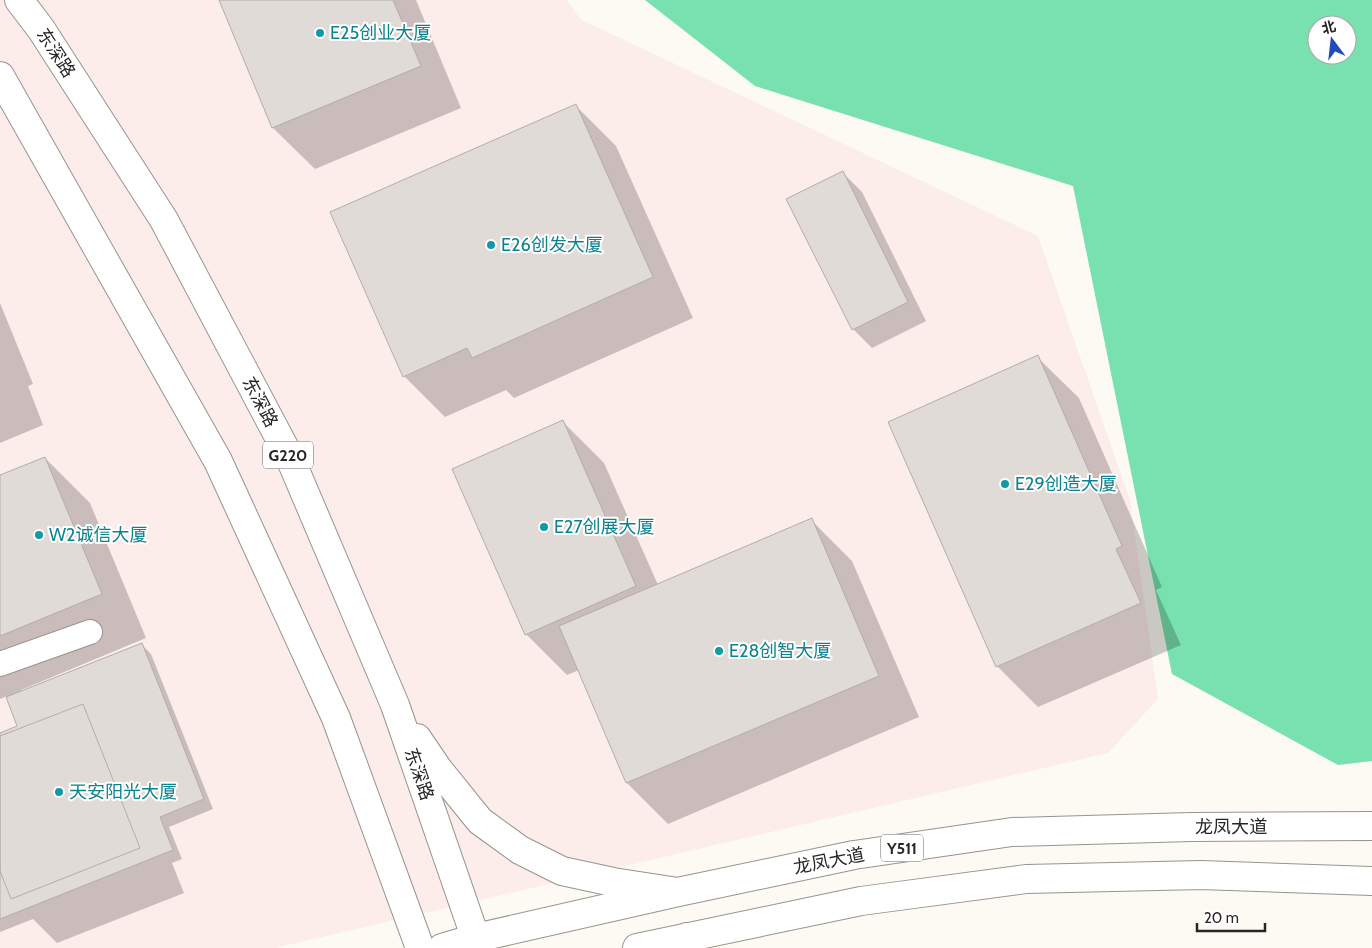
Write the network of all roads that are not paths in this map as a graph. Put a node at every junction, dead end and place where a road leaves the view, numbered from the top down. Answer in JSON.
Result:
{"nodes":[{"id":1,"x":19,"y":0,"type":"edge"},
{"id":2,"x":0,"y":76,"type":"edge"},
{"id":3,"x":90,"y":632,"type":"dead end"},
{"id":4,"x":0,"y":664,"type":"edge"},
{"id":5,"x":395,"y":705,"type":"junction"},
{"id":6,"x":1372,"y":826,"type":"edge"},
{"id":7,"x":1372,"y":880,"type":"edge"},
{"id":8,"x":678,"y":892,"type":"junction"},
{"id":9,"x":679,"y":942,"type":"edge"},
{"id":10,"x":478,"y":943,"type":"edge"},
{"id":11,"x":420,"y":948,"type":"edge"},
{"id":12,"x":442,"y":948,"type":"edge"},
{"id":13,"x":636,"y":948,"type":"edge"}],
"edges":[{"from":1,"to":5,"type":"main road","name":"东深路","number":"G220"},
{"from":2,"to":11,"type":"main road"},
{"from":3,"to":4,"type":"street"},
{"from":5,"to":8,"type":"main road"},
{"from":5,"to":10,"type":"main road","name":"东深路","number":"G220"},
{"from":6,"to":8,"type":"main road","name":"龙凤大道","number":"Y511"},
{"from":7,"to":9,"type":"main road"},
{"from":8,"to":10,"type":"main road","name":"龙凤大道","number":"Y511"},
{"from":9,"to":13,"type":"main road"},
{"from":10,"to":12,"type":"main road","name":"龙凤大道","number":"Y511"}]}
